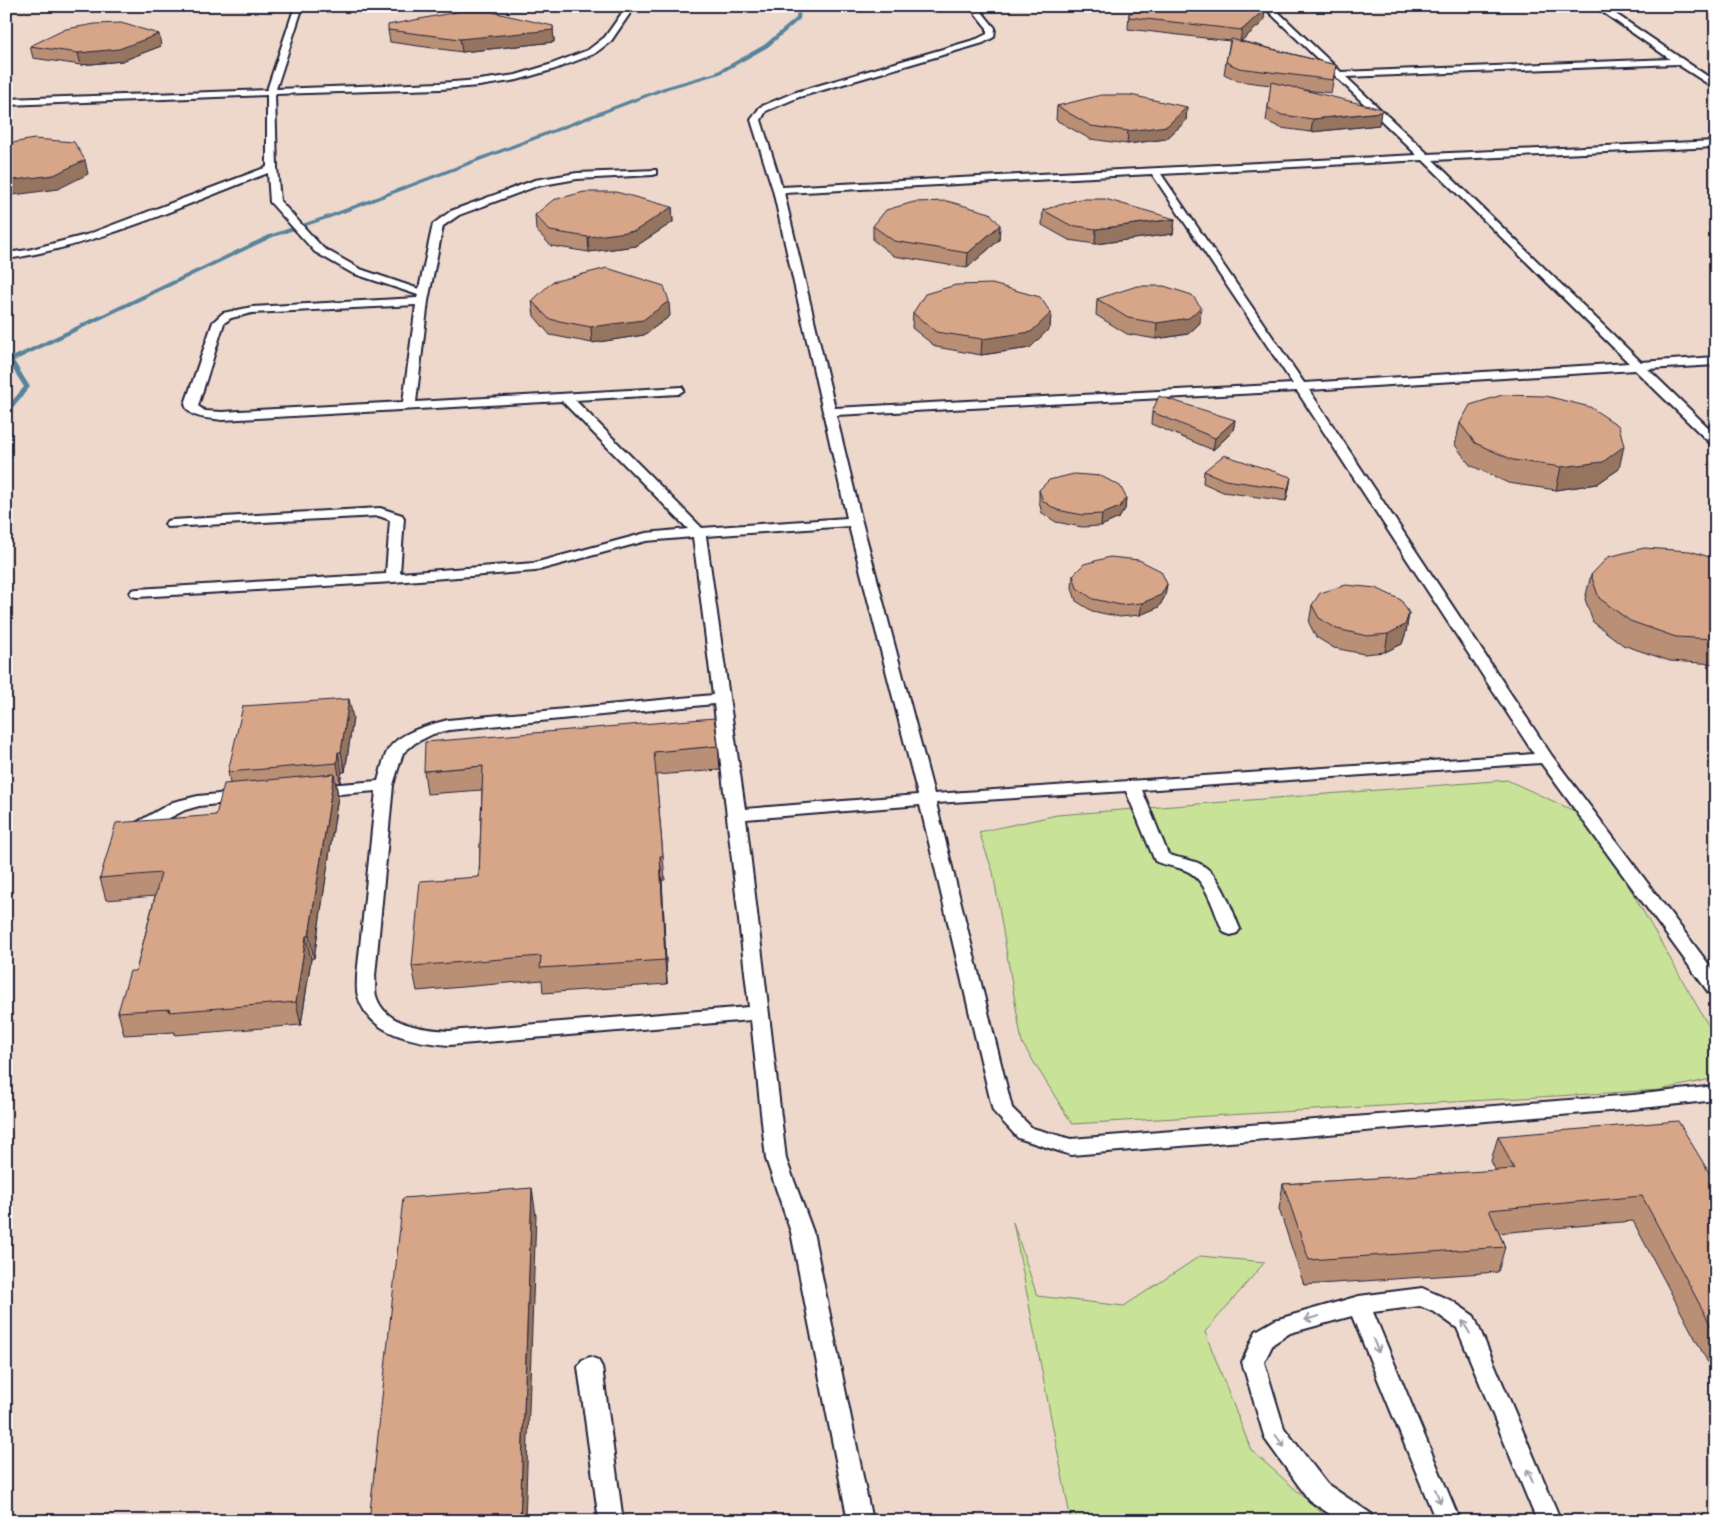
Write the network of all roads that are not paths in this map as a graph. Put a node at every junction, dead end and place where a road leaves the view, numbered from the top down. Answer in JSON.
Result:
{"nodes":[{"id":1,"x":299,"y":6,"type":"edge"},
{"id":2,"x":631,"y":6,"type":"edge"},
{"id":3,"x":980,"y":6,"type":"edge"},
{"id":4,"x":1267,"y":6,"type":"edge"},
{"id":5,"x":1598,"y":6,"type":"edge"},
{"id":6,"x":1681,"y":62,"type":"junction"},
{"id":7,"x":1338,"y":75,"type":"junction"},
{"id":8,"x":1716,"y":86,"type":"edge"},
{"id":9,"x":271,"y":92,"type":"junction"},
{"id":10,"x":6,"y":102,"type":"edge"},
{"id":11,"x":1716,"y":144,"type":"edge"},
{"id":12,"x":1424,"y":156,"type":"junction"},
{"id":13,"x":272,"y":168,"type":"junction"},
{"id":14,"x":653,"y":172,"type":"dead end"},
{"id":15,"x":1155,"y":172,"type":"junction"},
{"id":16,"x":778,"y":190,"type":"junction"},
{"id":17,"x":6,"y":256,"type":"edge"},
{"id":18,"x":423,"y":297,"type":"junction"},
{"id":19,"x":1716,"y":361,"type":"edge"},
{"id":20,"x":1638,"y":366,"type":"junction"},
{"id":21,"x":1301,"y":387,"type":"junction"},
{"id":22,"x":678,"y":390,"type":"dead end"},
{"id":23,"x":565,"y":397,"type":"junction"},
{"id":24,"x":409,"y":406,"type":"junction"},
{"id":25,"x":830,"y":412,"type":"junction"},
{"id":26,"x":1716,"y":442,"type":"edge"},
{"id":27,"x":855,"y":522,"type":"junction"},
{"id":28,"x":172,"y":524,"type":"dead end"},
{"id":29,"x":699,"y":532,"type":"junction"},
{"id":30,"x":393,"y":578,"type":"junction"},
{"id":31,"x":137,"y":593,"type":"dead end"},
{"id":32,"x":720,"y":699,"type":"junction"},
{"id":33,"x":1544,"y":758,"type":"junction"},
{"id":34,"x":385,"y":785,"type":"junction"},
{"id":35,"x":1132,"y":786,"type":"junction"},
{"id":36,"x":296,"y":792,"type":"edge"},
{"id":37,"x":257,"y":796,"type":"edge"},
{"id":38,"x":927,"y":799,"type":"junction"},
{"id":39,"x":737,"y":815,"type":"junction"},
{"id":40,"x":140,"y":828,"type":"edge"},
{"id":41,"x":1231,"y":929,"type":"dead end"},
{"id":42,"x":1716,"y":988,"type":"edge"},
{"id":43,"x":759,"y":1013,"type":"junction"},
{"id":44,"x":1716,"y":1093,"type":"edge"},
{"id":45,"x":1359,"y":1305,"type":"junction"},
{"id":46,"x":590,"y":1367,"type":"dead end"},
{"id":47,"x":611,"y":1521,"type":"edge"},
{"id":48,"x":860,"y":1521,"type":"edge"},
{"id":49,"x":1362,"y":1521,"type":"edge"},
{"id":50,"x":1448,"y":1521,"type":"edge"},
{"id":51,"x":1550,"y":1521,"type":"edge"}],
"edges":[{"from":1,"to":9,"type":"lane"},
{"from":2,"to":9,"type":"lane"},
{"from":3,"to":16,"type":"lane"},
{"from":4,"to":7,"type":"lane"},
{"from":5,"to":6,"type":"lane"},
{"from":6,"to":7,"type":"lane"},
{"from":6,"to":8,"type":"lane"},
{"from":7,"to":12,"type":"lane"},
{"from":9,"to":10,"type":"lane"},
{"from":9,"to":13,"type":"lane"},
{"from":11,"to":12,"type":"lane"},
{"from":12,"to":15,"type":"lane"},
{"from":12,"to":20,"type":"lane"},
{"from":13,"to":17,"type":"lane"},
{"from":13,"to":18,"type":"lane"},
{"from":14,"to":18,"type":"lane"},
{"from":15,"to":16,"type":"lane"},
{"from":15,"to":21,"type":"lane"},
{"from":16,"to":25,"type":"lane"},
{"from":18,"to":24,"type":"lane"},
{"from":18,"to":24,"type":"lane"},
{"from":19,"to":20,"type":"lane"},
{"from":20,"to":21,"type":"lane"},
{"from":20,"to":26,"type":"lane"},
{"from":21,"to":25,"type":"lane"},
{"from":21,"to":33,"type":"lane"},
{"from":22,"to":23,"type":"lane"},
{"from":23,"to":24,"type":"lane"},
{"from":23,"to":29,"type":"lane"},
{"from":25,"to":27,"type":"lane"},
{"from":27,"to":29,"type":"lane"},
{"from":27,"to":38,"type":"lane"},
{"from":28,"to":30,"type":"lane"},
{"from":29,"to":30,"type":"lane"},
{"from":29,"to":32,"type":"lane"},
{"from":30,"to":31,"type":"lane"},
{"from":32,"to":34,"type":"lane"},
{"from":32,"to":39,"type":"lane"},
{"from":33,"to":35,"type":"lane"},
{"from":33,"to":42,"type":"lane"},
{"from":34,"to":36,"type":"lane"},
{"from":34,"to":43,"type":"lane"},
{"from":35,"to":38,"type":"lane"},
{"from":35,"to":41,"type":"lane"},
{"from":37,"to":40,"type":"lane"},
{"from":38,"to":39,"type":"lane"},
{"from":38,"to":44,"type":"lane"},
{"from":39,"to":43,"type":"lane"},
{"from":43,"to":48,"type":"lane"},
{"from":45,"to":49,"type":"lane","one_way":true},
{"from":45,"to":50,"type":"lane","one_way":true},
{"from":51,"to":45,"type":"lane","one_way":true},
{"from":46,"to":47,"type":"lane"}]}
